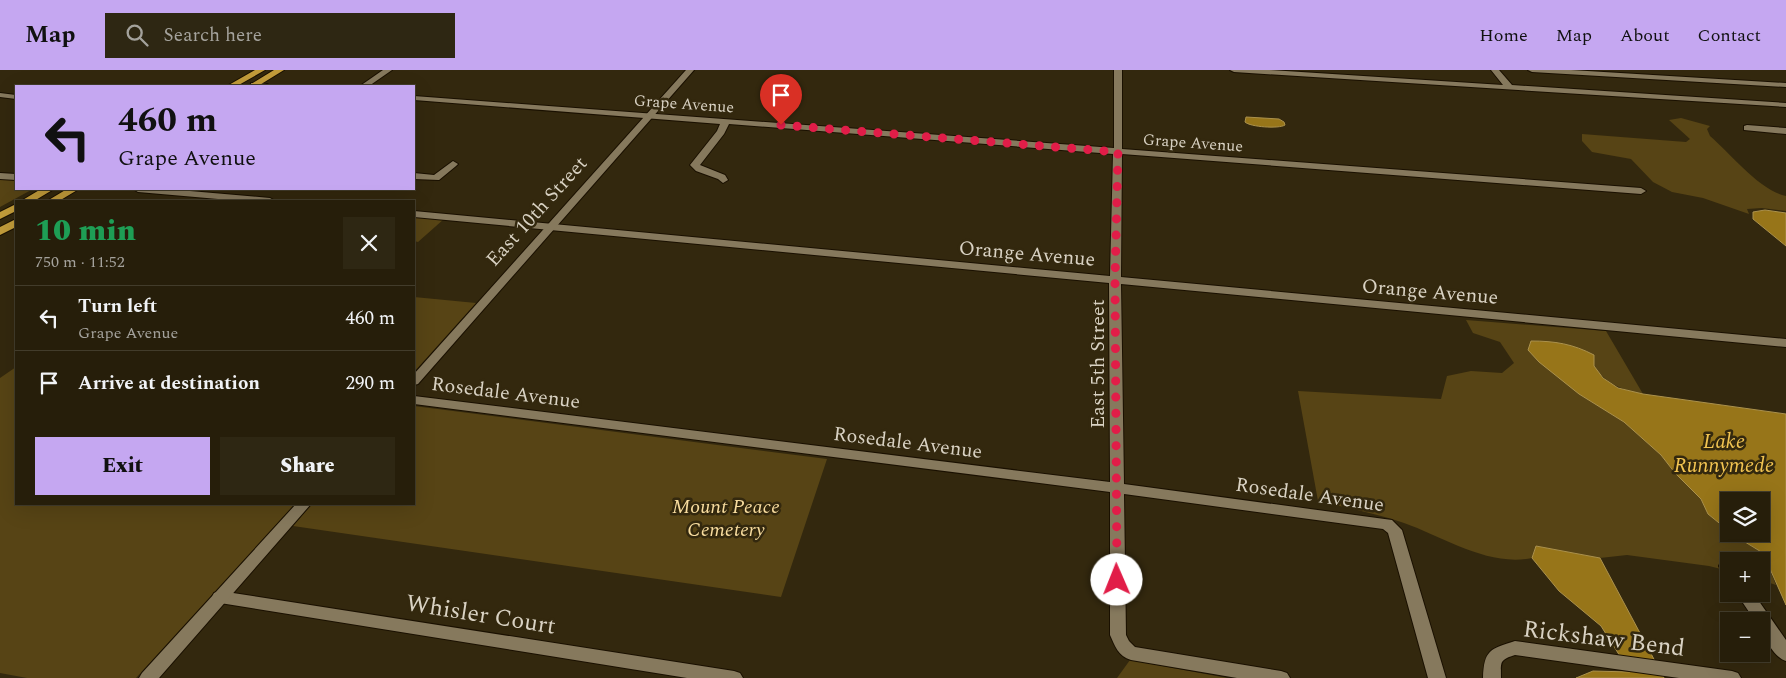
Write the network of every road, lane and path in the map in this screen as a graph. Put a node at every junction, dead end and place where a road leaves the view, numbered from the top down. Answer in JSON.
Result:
{"nodes":[{"id":1,"x":261,"y":70,"type":"edge"},
{"id":2,"x":269,"y":70,"type":"edge"},
{"id":3,"x":280,"y":70,"type":"edge"},
{"id":4,"x":388,"y":70,"type":"edge"},
{"id":5,"x":690,"y":70,"type":"edge"},
{"id":6,"x":1118,"y":70,"type":"edge"},
{"id":7,"x":1234,"y":70,"type":"edge"},
{"id":8,"x":1495,"y":70,"type":"edge"},
{"id":9,"x":1532,"y":70,"type":"edge"},
{"id":10,"x":1671,"y":70,"type":"edge"},
{"id":11,"x":1321,"y":73,"type":"edge"},
{"id":12,"x":1681,"y":79,"type":"junction"},
{"id":13,"x":233,"y":85,"type":"edge"},
{"id":14,"x":253,"y":85,"type":"edge"},
{"id":15,"x":255,"y":85,"type":"edge"},
{"id":16,"x":366,"y":85,"type":"edge"},
{"id":17,"x":1786,"y":86,"type":"edge"},
{"id":18,"x":1510,"y":88,"type":"junction"},
{"id":19,"x":0,"y":96,"type":"edge"},
{"id":20,"x":15,"y":97,"type":"edge"},
{"id":21,"x":415,"y":98,"type":"edge"},
{"id":22,"x":1706,"y":100,"type":"junction"},
{"id":23,"x":1786,"y":105,"type":"edge"},
{"id":24,"x":650,"y":115,"type":"junction"},
{"id":25,"x":726,"y":121,"type":"junction"},
{"id":26,"x":1747,"y":128,"type":"dead end"},
{"id":27,"x":1786,"y":131,"type":"edge"},
{"id":28,"x":1118,"y":152,"type":"junction"},
{"id":29,"x":452,"y":164,"type":"dead end"},
{"id":30,"x":0,"y":176,"type":"edge"},
{"id":31,"x":415,"y":176,"type":"edge"},
{"id":32,"x":15,"y":177,"type":"edge"},
{"id":33,"x":724,"y":180,"type":"dead end"},
{"id":34,"x":46,"y":190,"type":"edge"},
{"id":35,"x":72,"y":190,"type":"edge"},
{"id":36,"x":149,"y":190,"type":"edge"},
{"id":37,"x":1640,"y":191,"type":"dead end"},
{"id":38,"x":28,"y":200,"type":"edge"},
{"id":39,"x":54,"y":200,"type":"edge"},
{"id":40,"x":259,"y":200,"type":"edge"},
{"id":41,"x":15,"y":208,"type":"edge"},
{"id":42,"x":415,"y":214,"type":"edge"},
{"id":43,"x":0,"y":216,"type":"edge"},
{"id":44,"x":15,"y":223,"type":"edge"},
{"id":45,"x":550,"y":227,"type":"junction"},
{"id":46,"x":0,"y":232,"type":"edge"},
{"id":47,"x":1115,"y":280,"type":"junction"},
{"id":48,"x":1786,"y":342,"type":"edge"},
{"id":49,"x":415,"y":380,"type":"edge"},
{"id":50,"x":415,"y":400,"type":"edge"},
{"id":51,"x":1116,"y":488,"type":"junction"},
{"id":52,"x":303,"y":505,"type":"edge"},
{"id":53,"x":220,"y":597,"type":"junction"},
{"id":54,"x":1750,"y":602,"type":"edge"},
{"id":55,"x":1786,"y":654,"type":"edge"},
{"id":56,"x":148,"y":678,"type":"edge"},
{"id":57,"x":734,"y":678,"type":"edge"},
{"id":58,"x":1281,"y":678,"type":"edge"},
{"id":59,"x":1437,"y":678,"type":"edge"},
{"id":60,"x":1492,"y":678,"type":"edge"},
{"id":61,"x":1732,"y":678,"type":"edge"}],
"edges":[{"from":1,"to":13,"type":"highway"},
{"from":2,"to":14,"type":"highway"},
{"from":3,"to":15,"type":"highway"},
{"from":4,"to":16,"type":"street"},
{"from":5,"to":24,"type":"street","name":"East 10th Street"},
{"from":6,"to":28,"type":"street","name":"East 5th Street"},
{"from":7,"to":11,"type":"street"},
{"from":8,"to":18,"type":"street"},
{"from":9,"to":12,"type":"street"},
{"from":10,"to":12,"type":"street"},
{"from":11,"to":18,"type":"street"},
{"from":12,"to":17,"type":"street"},
{"from":12,"to":22,"type":"street"},
{"from":18,"to":22,"type":"street"},
{"from":19,"to":20,"type":"street"},
{"from":21,"to":24,"type":"street","name":"Grape Avenue"},
{"from":22,"to":23,"type":"street"},
{"from":24,"to":25,"type":"street","name":"Grape Avenue"},
{"from":24,"to":45,"type":"street","name":"East 10th Street"},
{"from":25,"to":28,"type":"street","name":"Grape Avenue"},
{"from":25,"to":33,"type":"street"},
{"from":26,"to":27,"type":"street"},
{"from":28,"to":37,"type":"street","name":"Grape Avenue"},
{"from":28,"to":47,"type":"street","name":"East 5th Street"},
{"from":29,"to":31,"type":"street"},
{"from":30,"to":32,"type":"street"},
{"from":34,"to":38,"type":"highway"},
{"from":35,"to":39,"type":"highway"},
{"from":36,"to":40,"type":"street"},
{"from":41,"to":43,"type":"highway"},
{"from":42,"to":45,"type":"street","name":"Orange Avenue"},
{"from":44,"to":46,"type":"highway"},
{"from":45,"to":47,"type":"street","name":"Orange Avenue"},
{"from":45,"to":49,"type":"street","name":"East 10th Street"},
{"from":47,"to":48,"type":"street","name":"Orange Avenue"},
{"from":47,"to":51,"type":"street","name":"East 5th Street"},
{"from":50,"to":51,"type":"street","name":"Rosedale Avenue"},
{"from":51,"to":58,"type":"street","name":"East 5th Street"},
{"from":51,"to":59,"type":"street","name":"Rosedale Avenue"},
{"from":52,"to":53,"type":"street"},
{"from":53,"to":56,"type":"street"},
{"from":53,"to":57,"type":"street","name":"Whisler Court"},
{"from":54,"to":55,"type":"street"},
{"from":60,"to":61,"type":"street","name":"Rickshaw Bend"}]}
